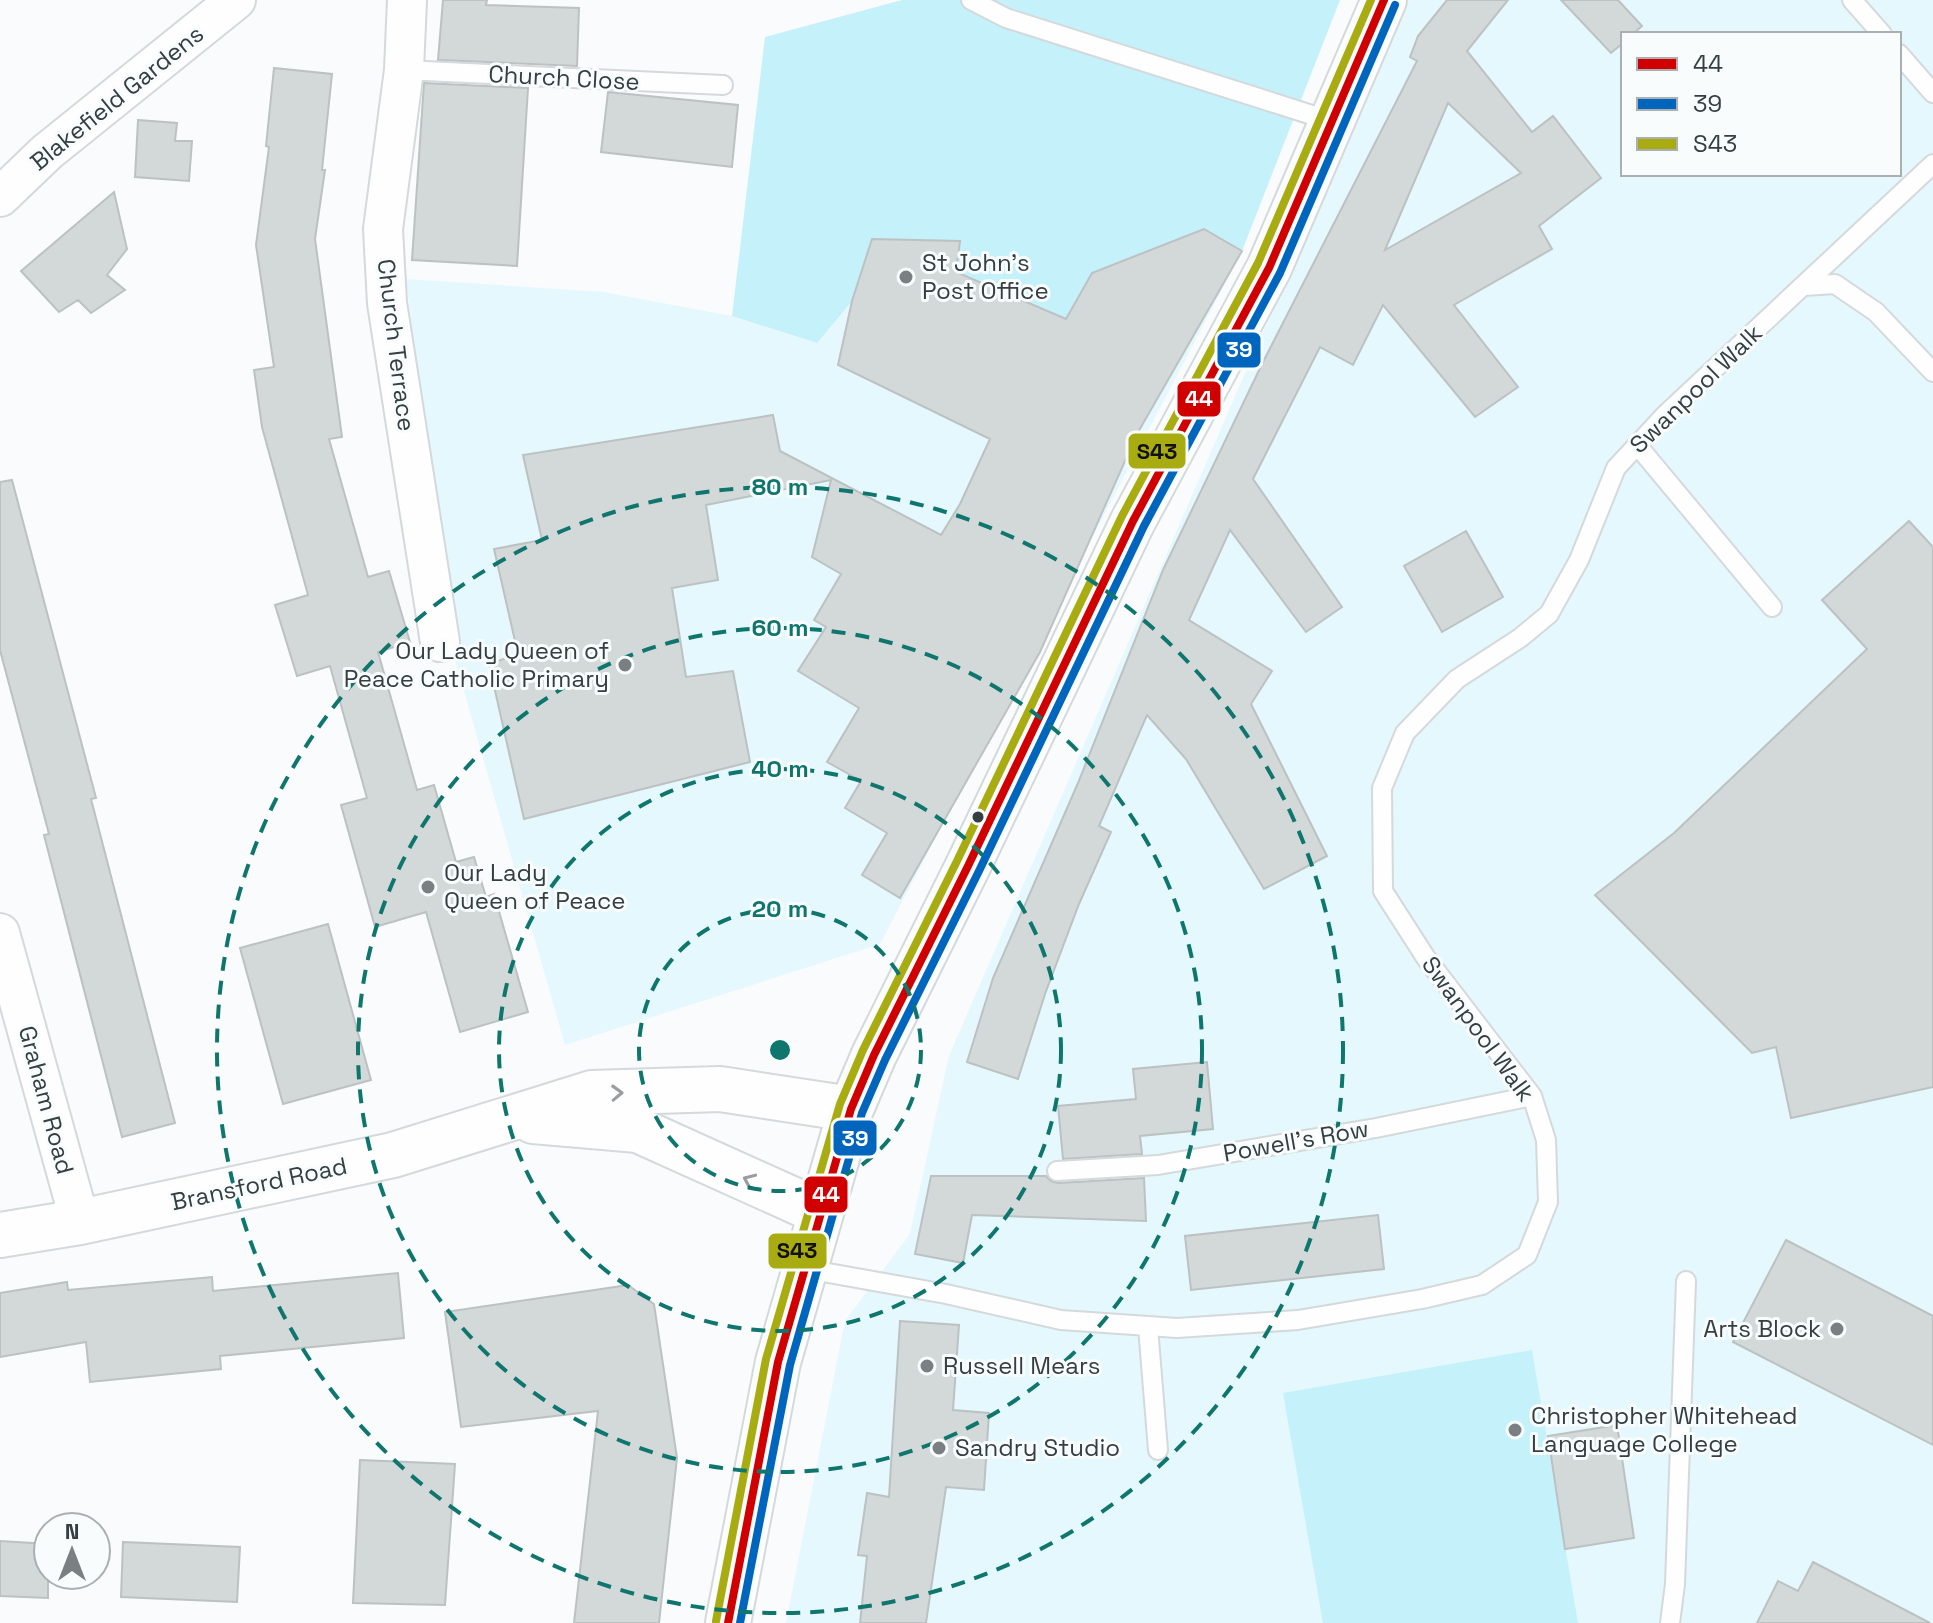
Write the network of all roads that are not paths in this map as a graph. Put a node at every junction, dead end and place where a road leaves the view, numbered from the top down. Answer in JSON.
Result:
{"nodes":[{"id":1,"x":236,"y":0,"type":"edge"},
{"id":2,"x":407,"y":0,"type":"edge"},
{"id":3,"x":971,"y":0,"type":"edge"},
{"id":4,"x":1384,"y":0,"type":"edge"},
{"id":5,"x":1852,"y":0,"type":"edge"},
{"id":6,"x":1880,"y":32,"type":"edge"},
{"id":7,"x":1901,"y":56,"type":"edge"},
{"id":8,"x":404,"y":70,"type":"junction"},
{"id":9,"x":723,"y":85,"type":"dead end"},
{"id":10,"x":1933,"y":93,"type":"edge"},
{"id":11,"x":1331,"y":121,"type":"junction"},
{"id":12,"x":1933,"y":164,"type":"edge"},
{"id":13,"x":0,"y":197,"type":"edge"},
{"id":14,"x":1804,"y":286,"type":"junction"},
{"id":15,"x":1933,"y":372,"type":"edge"},
{"id":16,"x":1637,"y":445,"type":"junction"},
{"id":17,"x":1772,"y":607,"type":"dead end"},
{"id":18,"x":440,"y":642,"type":"dead end"},
{"id":19,"x":0,"y":933,"type":"edge"},
{"id":20,"x":1532,"y":1096,"type":"junction"},
{"id":21,"x":851,"y":1109,"type":"junction"},
{"id":22,"x":515,"y":1119,"type":"junction"},
{"id":23,"x":1057,"y":1171,"type":"dead end"},
{"id":24,"x":820,"y":1212,"type":"junction"},
{"id":25,"x":80,"y":1222,"type":"junction"},
{"id":26,"x":0,"y":1235,"type":"edge"},
{"id":27,"x":806,"y":1269,"type":"junction"},
{"id":28,"x":1686,"y":1281,"type":"dead end"},
{"id":29,"x":1148,"y":1327,"type":"junction"},
{"id":30,"x":1158,"y":1450,"type":"dead end"},
{"id":31,"x":728,"y":1623,"type":"edge"},
{"id":32,"x":1670,"y":1623,"type":"edge"}],
"edges":[{"from":1,"to":13,"type":"street","name":"Blakefield Gardens"},
{"from":2,"to":8,"type":"street","name":"Church Terrace"},
{"from":3,"to":11,"type":"lane"},
{"from":4,"to":11,"type":"main road"},
{"from":5,"to":6,"type":"lane"},
{"from":7,"to":10,"type":"lane"},
{"from":8,"to":9,"type":"lane","name":"Church Close"},
{"from":8,"to":18,"type":"street","name":"Church Terrace"},
{"from":11,"to":21,"type":"main road"},
{"from":12,"to":14,"type":"lane","name":"Swanpool Walk"},
{"from":14,"to":15,"type":"lane"},
{"from":14,"to":16,"type":"lane","name":"Swanpool Walk"},
{"from":16,"to":17,"type":"lane"},
{"from":16,"to":20,"type":"lane","name":"Swanpool Walk"},
{"from":19,"to":25,"type":"street","name":"Graham Road"},
{"from":20,"to":23,"type":"lane","name":"Powell's Row"},
{"from":20,"to":29,"type":"lane","name":"Swanpool Walk"},
{"from":22,"to":21,"type":"main road","name":"Bransford Road","one_way":true},
{"from":21,"to":24,"type":"main road"},
{"from":24,"to":22,"type":"main road","name":"Bransford Road","one_way":true},
{"from":22,"to":25,"type":"main road","name":"Bransford Road"},
{"from":24,"to":27,"type":"main road"},
{"from":25,"to":26,"type":"main road","name":"Bransford Road"},
{"from":27,"to":29,"type":"lane","name":"Swanpool Walk"},
{"from":27,"to":31,"type":"main road"},
{"from":28,"to":32,"type":"lane"},
{"from":29,"to":30,"type":"lane"}]}
